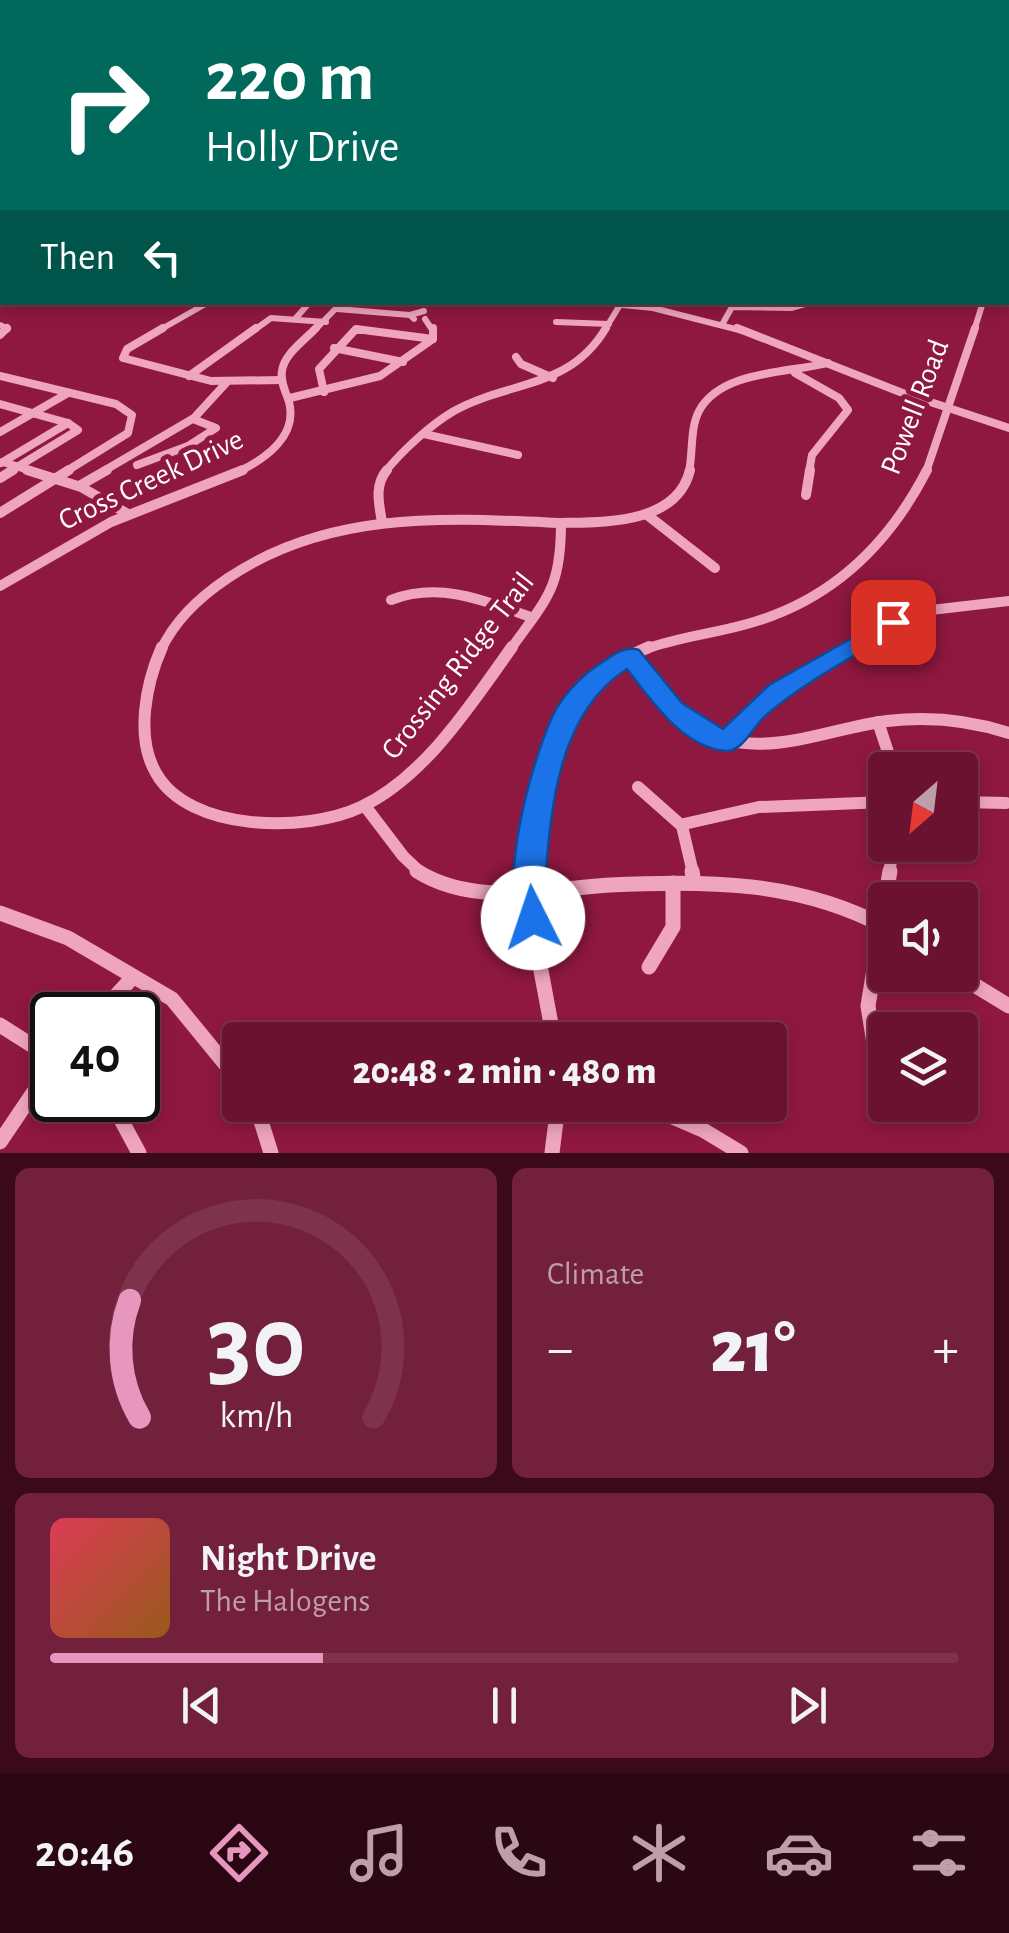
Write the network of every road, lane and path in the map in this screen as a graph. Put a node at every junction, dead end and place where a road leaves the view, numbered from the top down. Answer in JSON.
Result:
{"nodes":[{"id":1,"x":204,"y":305,"type":"edge"},
{"id":2,"x":308,"y":305,"type":"edge"},
{"id":3,"x":429,"y":305,"type":"edge"},
{"id":4,"x":620,"y":305,"type":"edge"},
{"id":5,"x":728,"y":305,"type":"edge"},
{"id":6,"x":801,"y":305,"type":"edge"},
{"id":7,"x":982,"y":305,"type":"edge"},
{"id":8,"x":339,"y":306,"type":"edge"},
{"id":9,"x":425,"y":315,"type":"junction"},
{"id":10,"x":296,"y":319,"type":"junction"},
{"id":11,"x":326,"y":322,"type":"junction"},
{"id":12,"x":556,"y":322,"type":"dead end"},
{"id":13,"x":723,"y":323,"type":"junction"},
{"id":14,"x":609,"y":324,"type":"junction"},
{"id":15,"x":0,"y":326,"type":"edge"},
{"id":16,"x":0,"y":335,"type":"edge"},
{"id":17,"x":433,"y":339,"type":"junction"},
{"id":18,"x":334,"y":348,"type":"junction"},
{"id":19,"x":516,"y":357,"type":"dead end"},
{"id":20,"x":404,"y":362,"type":"junction"},
{"id":21,"x":828,"y":363,"type":"junction"},
{"id":22,"x":795,"y":373,"type":"junction"},
{"id":23,"x":0,"y":376,"type":"edge"},
{"id":24,"x":189,"y":376,"type":"junction"},
{"id":25,"x":553,"y":378,"type":"junction"},
{"id":26,"x":281,"y":380,"type":"junction"},
{"id":27,"x":227,"y":382,"type":"junction"},
{"id":28,"x":324,"y":392,"type":"junction"},
{"id":29,"x":68,"y":393,"type":"junction"},
{"id":30,"x":290,"y":398,"type":"junction"},
{"id":31,"x":0,"y":404,"type":"edge"},
{"id":32,"x":948,"y":409,"type":"junction"},
{"id":33,"x":32,"y":413,"type":"junction"},
{"id":34,"x":194,"y":419,"type":"junction"},
{"id":35,"x":68,"y":423,"type":"junction"},
{"id":36,"x":1009,"y":428,"type":"edge"},
{"id":37,"x":0,"y":432,"type":"edge"},
{"id":38,"x":424,"y":434,"type":"junction"},
{"id":39,"x":145,"y":446,"type":"junction"},
{"id":40,"x":166,"y":454,"type":"junction"},
{"id":41,"x":518,"y":455,"type":"dead end"},
{"id":42,"x":1,"y":463,"type":"edge"},
{"id":43,"x":137,"y":465,"type":"dead end"},
{"id":44,"x":17,"y":468,"type":"junction"},
{"id":45,"x":0,"y":478,"type":"edge"},
{"id":46,"x":55,"y":479,"type":"junction"},
{"id":47,"x":79,"y":486,"type":"junction"},
{"id":48,"x":806,"y":495,"type":"dead end"},
{"id":49,"x":0,"y":514,"type":"edge"},
{"id":50,"x":128,"y":514,"type":"junction"},
{"id":51,"x":646,"y":514,"type":"junction"},
{"id":52,"x":382,"y":522,"type":"junction"},
{"id":53,"x":561,"y":522,"type":"junction"},
{"id":54,"x":715,"y":568,"type":"dead end"},
{"id":55,"x":0,"y":586,"type":"edge"},
{"id":56,"x":392,"y":600,"type":"dead end"},
{"id":57,"x":1009,"y":602,"type":"edge"},
{"id":58,"x":533,"y":618,"type":"junction"},
{"id":59,"x":630,"y":656,"type":"junction"},
{"id":60,"x":878,"y":722,"type":"junction"},
{"id":61,"x":1009,"y":733,"type":"edge"},
{"id":62,"x":728,"y":742,"type":"junction"},
{"id":63,"x":888,"y":752,"type":"edge"},
{"id":64,"x":638,"y":787,"type":"dead end"},
{"id":65,"x":868,"y":802,"type":"edge"},
{"id":66,"x":978,"y":802,"type":"edge"},
{"id":67,"x":1006,"y":803,"type":"dead end"},
{"id":68,"x":365,"y":806,"type":"junction"},
{"id":69,"x":684,"y":824,"type":"junction"},
{"id":70,"x":673,"y":883,"type":"junction"},
{"id":71,"x":694,"y":883,"type":"junction"},
{"id":72,"x":528,"y":890,"type":"junction"},
{"id":73,"x":0,"y":913,"type":"edge"},
{"id":74,"x":868,"y":917,"type":"edge"},
{"id":75,"x":649,"y":968,"type":"dead end"},
{"id":76,"x":133,"y":977,"type":"junction"},
{"id":77,"x":868,"y":982,"type":"edge"},
{"id":78,"x":978,"y":987,"type":"edge"},
{"id":79,"x":119,"y":992,"type":"edge"},
{"id":80,"x":1009,"y":1006,"type":"edge"},
{"id":81,"x":551,"y":1022,"type":"edge"},
{"id":82,"x":0,"y":1025,"type":"edge"},
{"id":83,"x":868,"y":1035,"type":"edge"},
{"id":84,"x":30,"y":1046,"type":"edge"},
{"id":85,"x":222,"y":1060,"type":"edge"},
{"id":86,"x":30,"y":1096,"type":"edge"},
{"id":87,"x":122,"y":1122,"type":"edge"},
{"id":88,"x":261,"y":1122,"type":"edge"},
{"id":89,"x":556,"y":1122,"type":"edge"},
{"id":90,"x":685,"y":1122,"type":"edge"},
{"id":91,"x":0,"y":1142,"type":"edge"},
{"id":92,"x":139,"y":1153,"type":"edge"},
{"id":93,"x":271,"y":1153,"type":"edge"},
{"id":94,"x":552,"y":1153,"type":"edge"},
{"id":95,"x":742,"y":1153,"type":"edge"}],
"edges":[{"from":1,"to":24,"type":"street"},
{"from":2,"to":10,"type":"street"},
{"from":3,"to":9,"type":"street"},
{"from":4,"to":13,"type":"street"},
{"from":4,"to":14,"type":"street"},
{"from":5,"to":6,"type":"street"},
{"from":5,"to":13,"type":"street"},
{"from":7,"to":32,"type":"street","name":"Powell Road"},
{"from":8,"to":9,"type":"street"},
{"from":8,"to":11,"type":"street"},
{"from":9,"to":17,"type":"street"},
{"from":10,"to":11,"type":"street"},
{"from":10,"to":24,"type":"street"},
{"from":11,"to":26,"type":"street"},
{"from":12,"to":14,"type":"street"},
{"from":13,"to":21,"type":"street"},
{"from":14,"to":25,"type":"street"},
{"from":15,"to":16,"type":"street"},
{"from":17,"to":18,"type":"street"},
{"from":17,"to":20,"type":"street"},
{"from":18,"to":20,"type":"street"},
{"from":18,"to":28,"type":"street"},
{"from":19,"to":25,"type":"street"},
{"from":20,"to":28,"type":"street"},
{"from":21,"to":22,"type":"street","name":"Crossing Ridge Trail"},
{"from":21,"to":32,"type":"street"},
{"from":22,"to":48,"type":"street"},
{"from":22,"to":51,"type":"street","name":"Crossing Ridge Trail"},
{"from":23,"to":29,"type":"street"},
{"from":24,"to":27,"type":"street"},
{"from":25,"to":38,"type":"street"},
{"from":26,"to":27,"type":"street"},
{"from":26,"to":30,"type":"street"},
{"from":27,"to":34,"type":"street"},
{"from":28,"to":30,"type":"street"},
{"from":29,"to":33,"type":"street"},
{"from":29,"to":46,"type":"street"},
{"from":30,"to":50,"type":"street","name":"Cross Creek Drive"},
{"from":31,"to":33,"type":"street"},
{"from":32,"to":36,"type":"street"},
{"from":32,"to":59,"type":"street","name":"Powell Road"},
{"from":33,"to":35,"type":"street"},
{"from":33,"to":37,"type":"street"},
{"from":34,"to":39,"type":"street"},
{"from":34,"to":40,"type":"street"},
{"from":35,"to":42,"type":"street"},
{"from":35,"to":44,"type":"street"},
{"from":38,"to":41,"type":"street"},
{"from":38,"to":52,"type":"street"},
{"from":39,"to":40,"type":"street"},
{"from":39,"to":47,"type":"street"},
{"from":40,"to":43,"type":"street"},
{"from":42,"to":44,"type":"street"},
{"from":44,"to":45,"type":"street"},
{"from":44,"to":46,"type":"street"},
{"from":46,"to":47,"type":"street"},
{"from":46,"to":49,"type":"street"},
{"from":47,"to":50,"type":"street"},
{"from":50,"to":55,"type":"street","name":"Cross Creek Drive"},
{"from":51,"to":53,"type":"street","name":"Crossing Ridge Trail"},
{"from":51,"to":54,"type":"street"},
{"from":52,"to":53,"type":"street","name":"Crossing Ridge Trail"},
{"from":52,"to":68,"type":"street","name":"Crossing Ridge Trail"},
{"from":53,"to":58,"type":"street","name":"Crossing Ridge Trail"},
{"from":56,"to":58,"type":"street"},
{"from":57,"to":62,"type":"street"},
{"from":58,"to":68,"type":"street","name":"Crossing Ridge Trail"},
{"from":59,"to":62,"type":"street"},
{"from":59,"to":72,"type":"street","name":"Powell Road"},
{"from":60,"to":61,"type":"street"},
{"from":60,"to":62,"type":"street"},
{"from":60,"to":63,"type":"street"},
{"from":64,"to":69,"type":"street"},
{"from":65,"to":69,"type":"street"},
{"from":66,"to":67,"type":"street"},
{"from":68,"to":72,"type":"street"},
{"from":69,"to":71,"type":"street"},
{"from":70,"to":71,"type":"street"},
{"from":70,"to":72,"type":"street"},
{"from":70,"to":75,"type":"street"},
{"from":71,"to":74,"type":"street"},
{"from":72,"to":81,"type":"street","name":"Powell Road"},
{"from":73,"to":76,"type":"street"},
{"from":76,"to":79,"type":"street"},
{"from":76,"to":85,"type":"street"},
{"from":77,"to":83,"type":"street"},
{"from":78,"to":80,"type":"street"},
{"from":82,"to":84,"type":"street"},
{"from":86,"to":91,"type":"street"},
{"from":87,"to":92,"type":"street"},
{"from":88,"to":93,"type":"street"},
{"from":89,"to":94,"type":"street"},
{"from":90,"to":95,"type":"street"}]}
